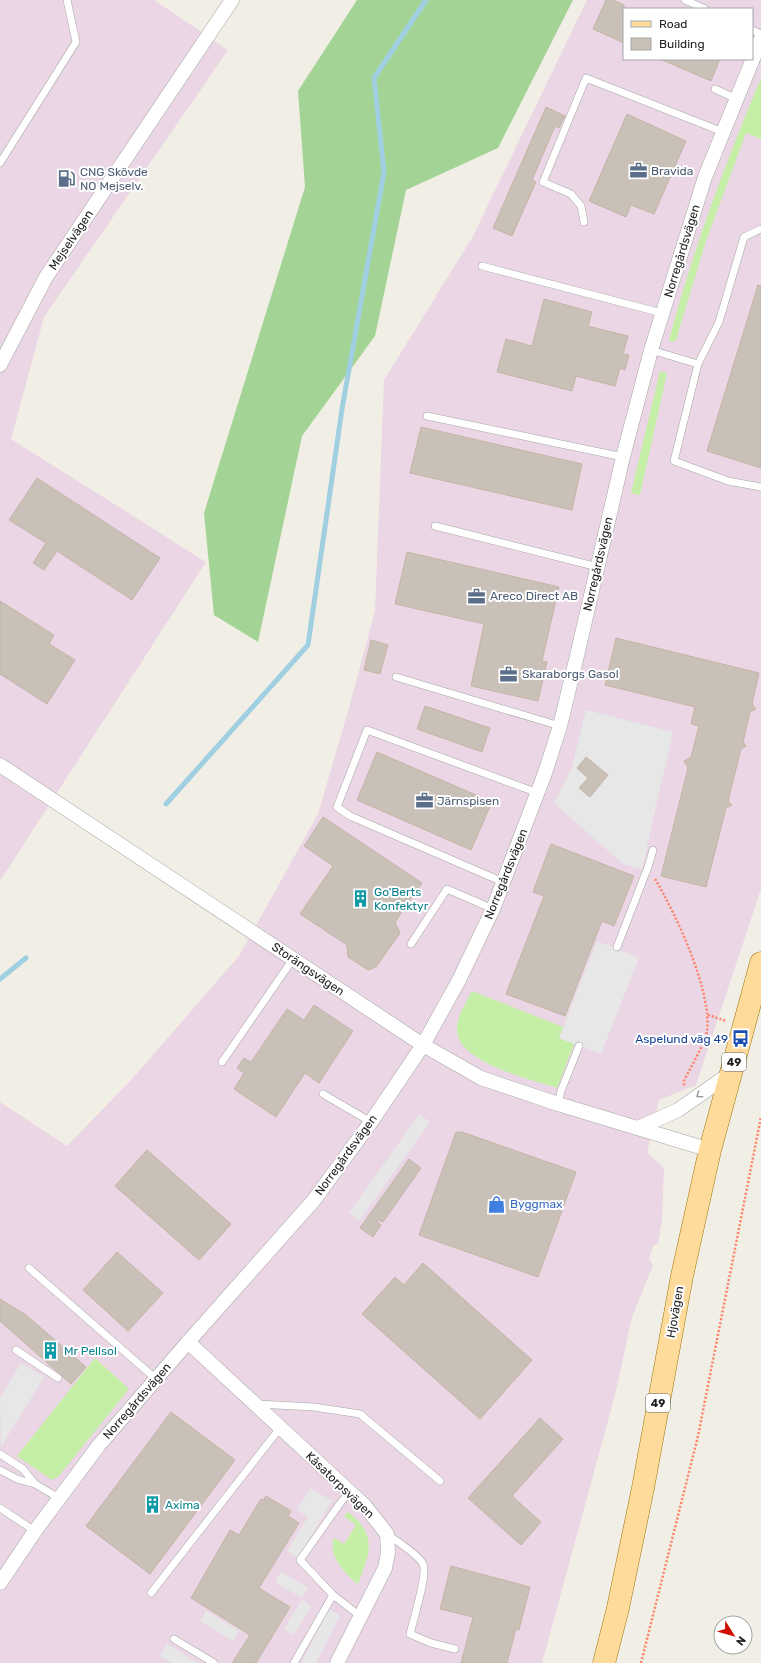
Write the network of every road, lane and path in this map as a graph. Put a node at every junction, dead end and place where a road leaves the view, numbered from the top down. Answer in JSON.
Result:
{"nodes":[{"id":1,"x":67,"y":0,"type":"edge"},
{"id":2,"x":232,"y":0,"type":"edge"},
{"id":3,"x":685,"y":0,"type":"edge"},
{"id":4,"x":703,"y":8,"type":"edge"},
{"id":5,"x":761,"y":39,"type":"edge"},
{"id":6,"x":753,"y":59,"type":"edge"},
{"id":7,"x":753,"y":60,"type":"edge"},
{"id":8,"x":715,"y":89,"type":"dead end"},
{"id":9,"x":737,"y":99,"type":"junction"},
{"id":10,"x":723,"y":132,"type":"junction"},
{"id":11,"x":0,"y":163,"type":"edge"},
{"id":12,"x":584,"y":222,"type":"dead end"},
{"id":13,"x":761,"y":229,"type":"edge"},
{"id":14,"x":482,"y":266,"type":"dead end"},
{"id":15,"x":662,"y":313,"type":"junction"},
{"id":16,"x":651,"y":350,"type":"junction"},
{"id":17,"x":698,"y":364,"type":"junction"},
{"id":18,"x":0,"y":365,"type":"edge"},
{"id":19,"x":427,"y":416,"type":"dead end"},
{"id":20,"x":623,"y":457,"type":"junction"},
{"id":21,"x":761,"y":487,"type":"edge"},
{"id":22,"x":435,"y":526,"type":"dead end"},
{"id":23,"x":598,"y":567,"type":"junction"},
{"id":24,"x":396,"y":677,"type":"dead end"},
{"id":25,"x":560,"y":726,"type":"junction"},
{"id":26,"x":0,"y":765,"type":"edge"},
{"id":27,"x":538,"y":793,"type":"junction"},
{"id":28,"x":653,"y":850,"type":"dead end"},
{"id":29,"x":648,"y":867,"type":"junction"},
{"id":30,"x":503,"y":882,"type":"junction"},
{"id":31,"x":492,"y":909,"type":"junction"},
{"id":32,"x":411,"y":944,"type":"dead end"},
{"id":33,"x":617,"y":947,"type":"dead end"},
{"id":34,"x":293,"y":959,"type":"junction"},
{"id":35,"x":761,"y":964,"type":"edge"},
{"id":36,"x":423,"y":1045,"type":"junction"},
{"id":37,"x":579,"y":1046,"type":"dead end"},
{"id":38,"x":222,"y":1062,"type":"dead end"},
{"id":39,"x":731,"y":1073,"type":"junction"},
{"id":40,"x":684,"y":1087,"type":"dead end"},
{"id":41,"x":324,"y":1094,"type":"dead end"},
{"id":42,"x":558,"y":1104,"type":"junction"},
{"id":43,"x":761,"y":1117,"type":"edge"},
{"id":44,"x":371,"y":1122,"type":"junction"},
{"id":45,"x":638,"y":1128,"type":"junction"},
{"id":46,"x":710,"y":1150,"type":"junction"},
{"id":47,"x":29,"y":1268,"type":"dead end"},
{"id":48,"x":188,"y":1342,"type":"junction"},
{"id":49,"x":16,"y":1350,"type":"dead end"},
{"id":50,"x":58,"y":1378,"type":"dead end"},
{"id":51,"x":156,"y":1379,"type":"junction"},
{"id":52,"x":255,"y":1404,"type":"junction"},
{"id":53,"x":280,"y":1428,"type":"junction"},
{"id":54,"x":0,"y":1454,"type":"edge"},
{"id":55,"x":0,"y":1470,"type":"edge"},
{"id":56,"x":440,"y":1480,"type":"dead end"},
{"id":57,"x":35,"y":1484,"type":"junction"},
{"id":58,"x":350,"y":1493,"type":"junction"},
{"id":59,"x":60,"y":1498,"type":"junction"},
{"id":60,"x":0,"y":1508,"type":"edge"},
{"id":61,"x":34,"y":1532,"type":"junction"},
{"id":62,"x":387,"y":1534,"type":"junction"},
{"id":63,"x":0,"y":1582,"type":"edge"},
{"id":64,"x":151,"y":1593,"type":"dead end"},
{"id":65,"x":334,"y":1595,"type":"junction"},
{"id":66,"x":360,"y":1616,"type":"junction"},
{"id":67,"x":174,"y":1639,"type":"dead end"},
{"id":68,"x":455,"y":1649,"type":"dead end"},
{"id":69,"x":214,"y":1663,"type":"edge"},
{"id":70,"x":294,"y":1663,"type":"edge"},
{"id":71,"x":337,"y":1663,"type":"edge"},
{"id":72,"x":604,"y":1663,"type":"edge"},
{"id":73,"x":641,"y":1663,"type":"edge"}],
"edges":[{"from":1,"to":11,"type":"lane"},
{"from":2,"to":18,"type":"street","name":"Mejselvägen"},
{"from":3,"to":4,"type":"lane"},
{"from":5,"to":6,"type":"street","name":"Norregårdsvägen"},
{"from":7,"to":9,"type":"street","name":"Norregårdsvägen"},
{"from":8,"to":9,"type":"lane"},
{"from":9,"to":10,"type":"street","name":"Norregårdsvägen"},
{"from":10,"to":12,"type":"lane"},
{"from":10,"to":15,"type":"street","name":"Norregårdsvägen"},
{"from":13,"to":17,"type":"lane"},
{"from":14,"to":15,"type":"lane"},
{"from":15,"to":16,"type":"street","name":"Norregårdsvägen"},
{"from":16,"to":17,"type":"lane"},
{"from":16,"to":20,"type":"street","name":"Norregårdsvägen"},
{"from":17,"to":21,"type":"lane"},
{"from":19,"to":20,"type":"lane"},
{"from":20,"to":23,"type":"street","name":"Norregårdsvägen"},
{"from":22,"to":23,"type":"lane"},
{"from":23,"to":25,"type":"street","name":"Norregårdsvägen"},
{"from":24,"to":25,"type":"lane"},
{"from":25,"to":27,"type":"street","name":"Norregårdsvägen"},
{"from":26,"to":34,"type":"street","name":"Storängsvägen"},
{"from":27,"to":30,"type":"street","name":"Norregårdsvägen"},
{"from":27,"to":30,"type":"lane"},
{"from":28,"to":29,"type":"lane"},
{"from":29,"to":33,"type":"lane"},
{"from":29,"to":40,"type":"path"},
{"from":30,"to":31,"type":"street","name":"Norregårdsvägen"},
{"from":31,"to":32,"type":"lane"},
{"from":31,"to":36,"type":"street","name":"Norregårdsvägen"},
{"from":34,"to":36,"type":"street","name":"Storängsvägen"},
{"from":34,"to":38,"type":"lane"},
{"from":35,"to":39,"type":"main road","name":"Hjovägen","number":"49"},
{"from":36,"to":42,"type":"street","name":"Storängsvägen"},
{"from":36,"to":44,"type":"street","name":"Norregårdsvägen"},
{"from":37,"to":42,"type":"lane"},
{"from":39,"to":45,"type":"street","one_way":true},
{"from":39,"to":46,"type":"main road","name":"Hjovägen","number":"49"},
{"from":41,"to":44,"type":"lane"},
{"from":42,"to":45,"type":"street","name":"Storängsvägen"},
{"from":43,"to":73,"type":"path"},
{"from":44,"to":48,"type":"street","name":"Norregårdsvägen"},
{"from":45,"to":46,"type":"street","name":"Storängsvägen"},
{"from":46,"to":72,"type":"main road","name":"Hjovägen","number":"49"},
{"from":47,"to":51,"type":"lane"},
{"from":48,"to":51,"type":"street","name":"Norregårdsvägen"},
{"from":48,"to":52,"type":"street","name":"Kåsatorpsvägen"},
{"from":49,"to":50,"type":"lane"},
{"from":51,"to":59,"type":"street","name":"Norregårdsvägen"},
{"from":52,"to":53,"type":"street","name":"Kåsatorpsvägen"},
{"from":52,"to":56,"type":"lane"},
{"from":53,"to":58,"type":"street","name":"Kåsatorpsvägen"},
{"from":53,"to":64,"type":"lane"},
{"from":54,"to":57,"type":"lane"},
{"from":55,"to":57,"type":"lane"},
{"from":57,"to":59,"type":"lane"},
{"from":58,"to":62,"type":"street","name":"Kåsatorpsvägen"},
{"from":58,"to":65,"type":"lane"},
{"from":59,"to":61,"type":"street","name":"Norregårdsvägen"},
{"from":60,"to":61,"type":"lane"},
{"from":61,"to":63,"type":"street","name":"Norregårdsvägen"},
{"from":62,"to":66,"type":"street"},
{"from":62,"to":68,"type":"lane"},
{"from":65,"to":66,"type":"lane"},
{"from":65,"to":70,"type":"lane"},
{"from":66,"to":71,"type":"street"},
{"from":67,"to":69,"type":"lane"}]}
